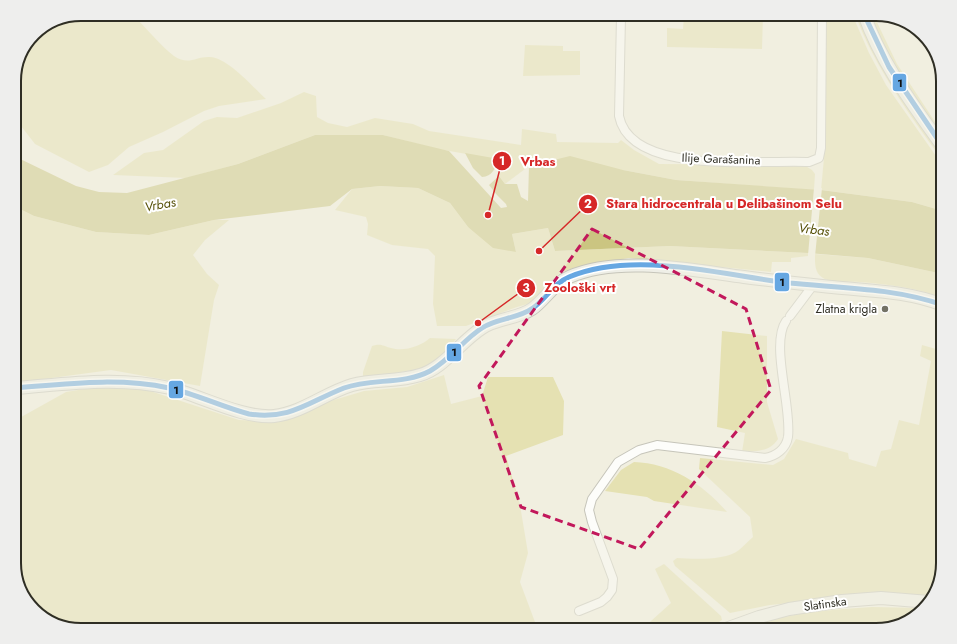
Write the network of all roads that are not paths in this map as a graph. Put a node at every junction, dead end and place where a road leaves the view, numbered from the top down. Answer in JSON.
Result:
{"nodes":[{"id":1,"x":621,"y":21,"type":"edge"},
{"id":2,"x":822,"y":21,"type":"edge"},
{"id":3,"x":867,"y":21,"type":"edge"},
{"id":4,"x":936,"y":137,"type":"edge"},
{"id":5,"x":814,"y":284,"type":"junction"},
{"id":6,"x":936,"y":303,"type":"edge"},
{"id":7,"x":21,"y":387,"type":"edge"},
{"id":8,"x":921,"y":601,"type":"edge"},
{"id":9,"x":580,"y":611,"type":"dead end"},
{"id":10,"x":743,"y":623,"type":"edge"}],
"edges":[{"from":1,"to":2,"type":"street","name":"Ilije Garašanina"},
{"from":3,"to":4,"type":"street"},
{"from":5,"to":6,"type":"street"},
{"from":5,"to":7,"type":"street"},
{"from":5,"to":9,"type":"street"},
{"from":8,"to":10,"type":"street","name":"Slatinska"}]}
